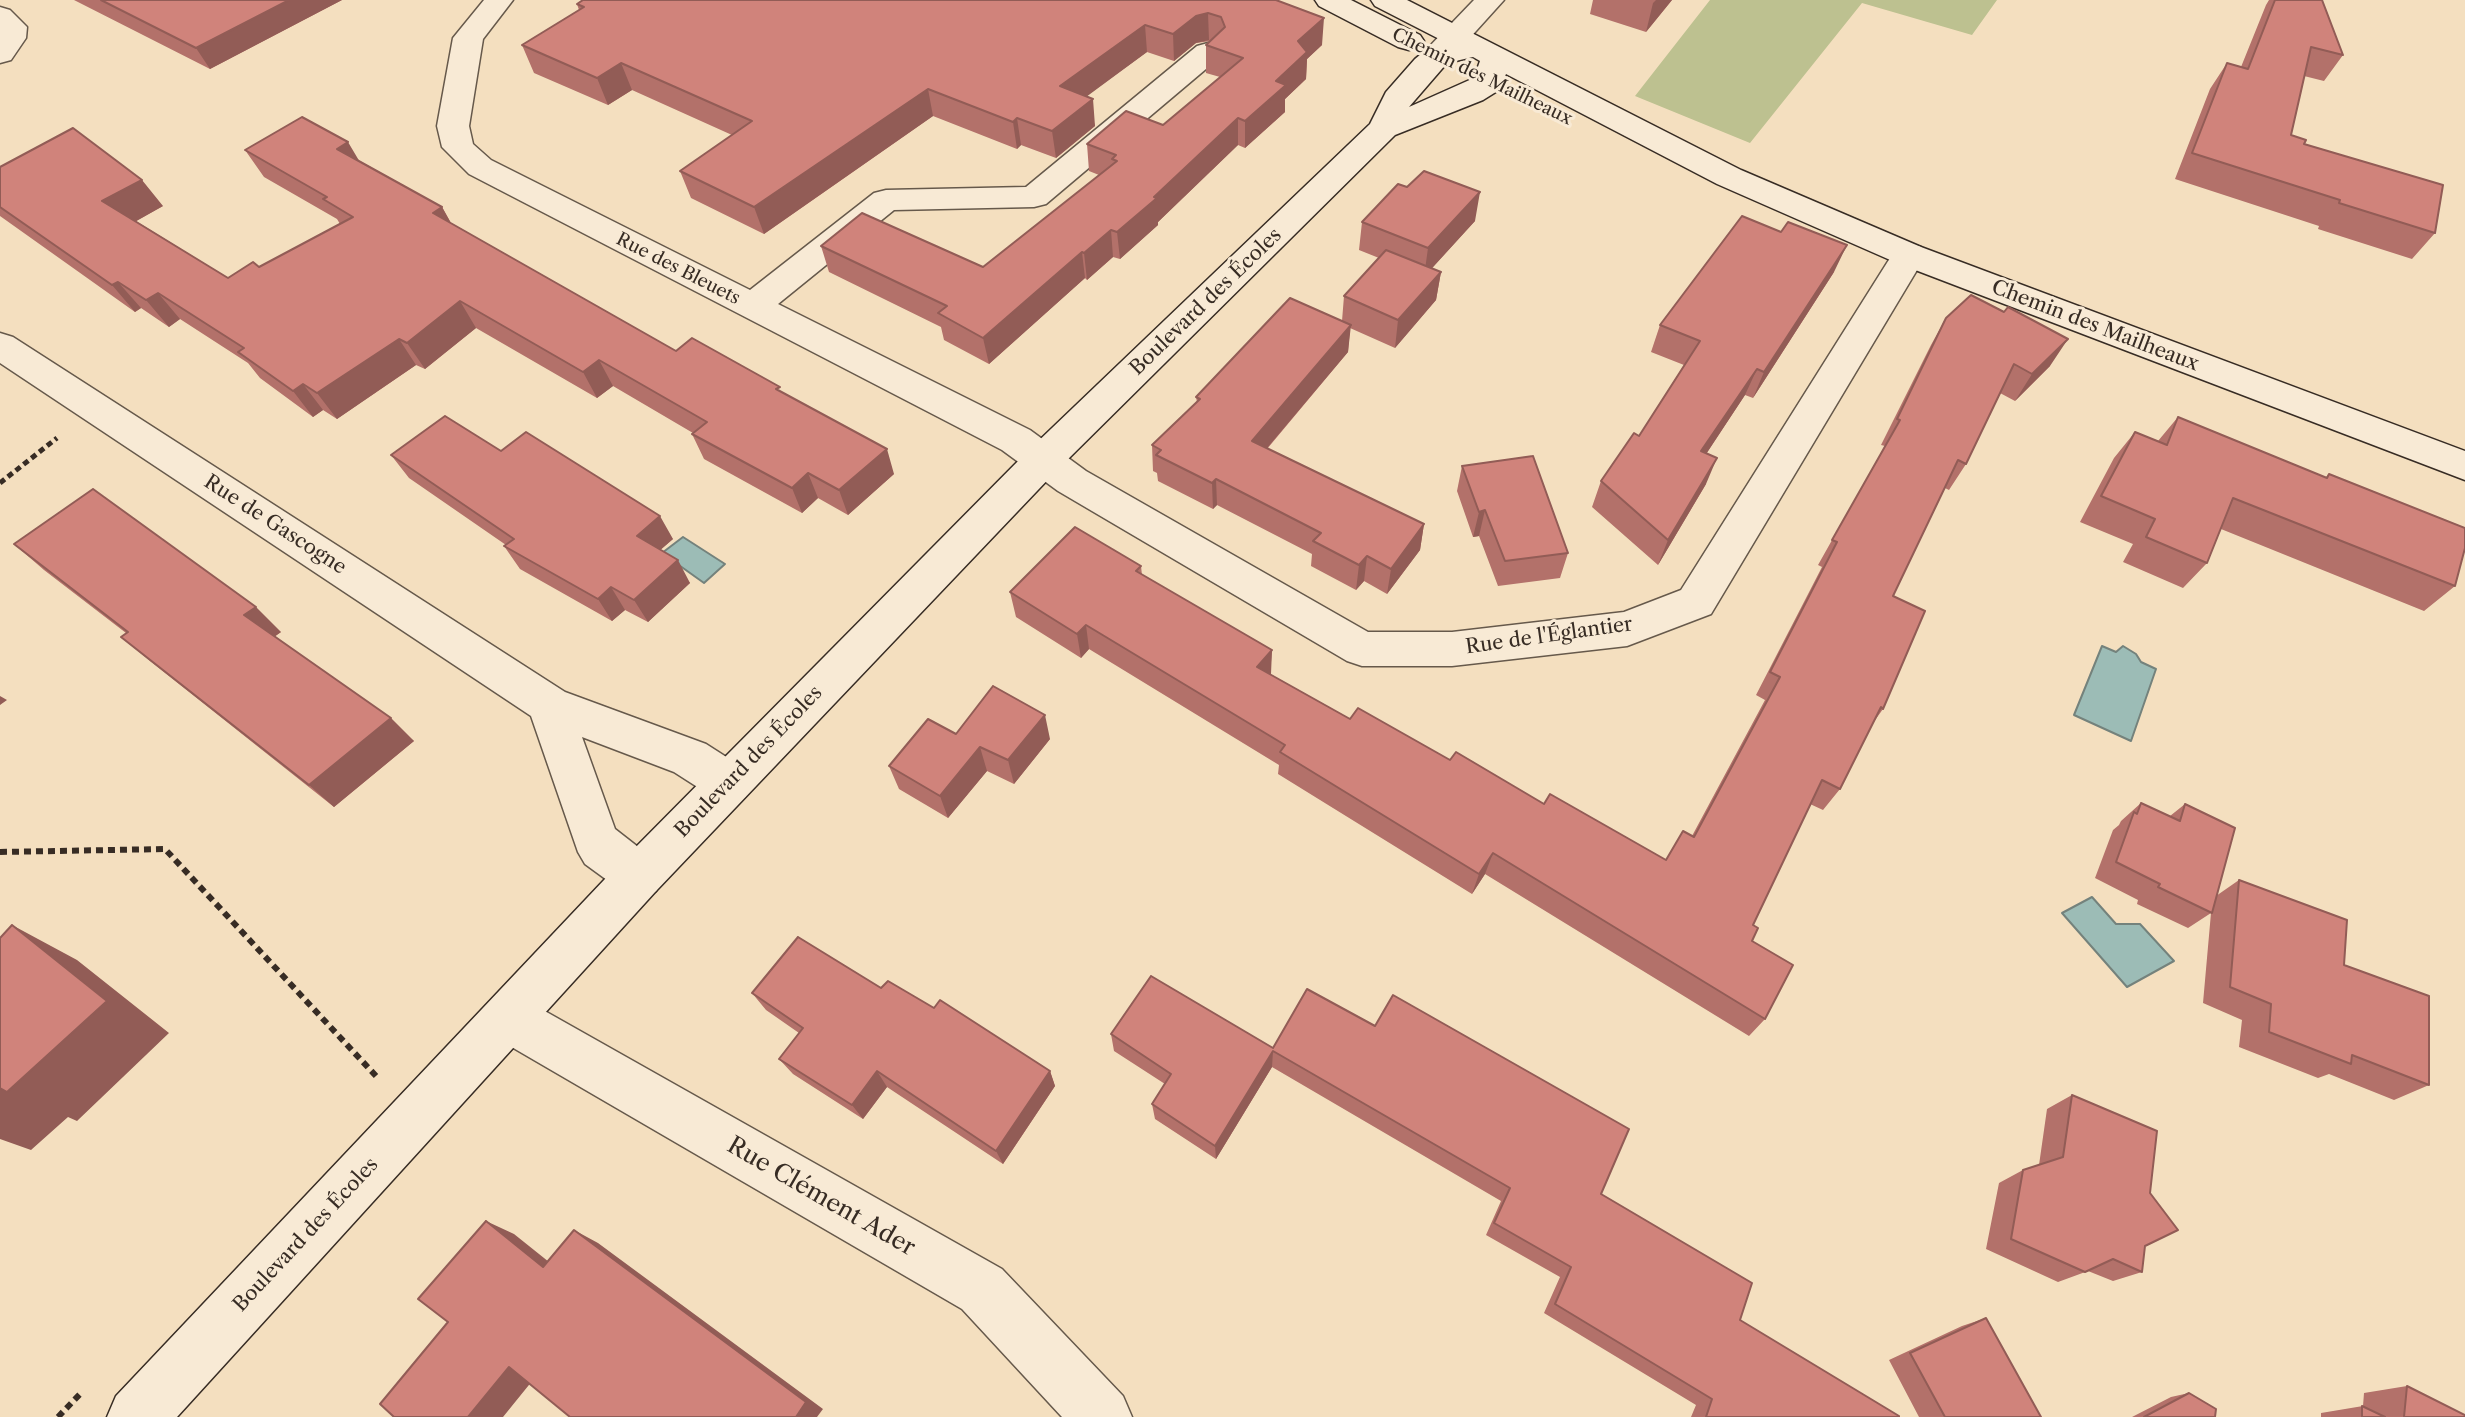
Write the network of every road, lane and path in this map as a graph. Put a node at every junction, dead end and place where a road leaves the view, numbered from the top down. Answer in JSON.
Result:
{"nodes":[{"id":1,"x":499,"y":0,"type":"edge"},
{"id":2,"x":1329,"y":0,"type":"edge"},
{"id":3,"x":1385,"y":0,"type":"edge"},
{"id":4,"x":1490,"y":0,"type":"edge"},
{"id":5,"x":0,"y":16,"type":"edge"},
{"id":6,"x":1208,"y":52,"type":"edge"},
{"id":7,"x":0,"y":54,"type":"edge"},
{"id":8,"x":1471,"y":56,"type":"junction"},
{"id":9,"x":1384,"y":128,"type":"junction"},
{"id":10,"x":1909,"y":255,"type":"junction"},
{"id":11,"x":751,"y":307,"type":"junction"},
{"id":12,"x":0,"y":346,"type":"edge"},
{"id":13,"x":95,"y":408,"type":"junction"},
{"id":14,"x":1043,"y":460,"type":"junction"},
{"id":15,"x":2465,"y":466,"type":"edge"},
{"id":16,"x":0,"y":483,"type":"edge"},
{"id":17,"x":549,"y":705,"type":"junction"},
{"id":18,"x":729,"y":783,"type":"junction"},
{"id":19,"x":0,"y":852,"type":"edge"},
{"id":20,"x":639,"y":876,"type":"junction"},
{"id":21,"x":509,"y":1018,"type":"junction"},
{"id":22,"x":378,"y":1078,"type":"dead end"},
{"id":23,"x":137,"y":1417,"type":"edge"},
{"id":24,"x":1102,"y":1417,"type":"edge"}],
"edges":[{"from":1,"to":11,"type":"street","name":"Rue des Bleuets"},
{"from":2,"to":8,"type":"street","name":"Chemin des Mailheaux"},
{"from":3,"to":8,"type":"street","name":"Chemin des Mailheaux"},
{"from":4,"to":8,"type":"street"},
{"from":5,"to":7,"type":"street"},
{"from":6,"to":11,"type":"street"},
{"from":8,"to":9,"type":"street","name":"Boulevard des Écoles"},
{"from":8,"to":9,"type":"street","name":"Boulevard des Écoles"},
{"from":8,"to":10,"type":"street","name":"Chemin des Mailheaux"},
{"from":9,"to":14,"type":"street","name":"Boulevard des Écoles"},
{"from":10,"to":14,"type":"street","name":"Rue de l'Églantier"},
{"from":10,"to":15,"type":"street","name":"Chemin des Mailheaux"},
{"from":11,"to":14,"type":"street","name":"Rue des Bleuets"},
{"from":12,"to":13,"type":"street","name":"Rue de Gascogne"},
{"from":13,"to":16,"type":"path"},
{"from":13,"to":17,"type":"street","name":"Rue de Gascogne"},
{"from":14,"to":18,"type":"street","name":"Boulevard des Écoles"},
{"from":17,"to":18,"type":"street","name":"Rue de Gascogne"},
{"from":17,"to":20,"type":"street"},
{"from":18,"to":20,"type":"street","name":"Boulevard des Écoles"},
{"from":19,"to":22,"type":"path"},
{"from":20,"to":21,"type":"street","name":"Boulevard des Écoles"},
{"from":21,"to":23,"type":"street","name":"Boulevard des Écoles"},
{"from":21,"to":24,"type":"street","name":"Rue Clément Ader"}]}
